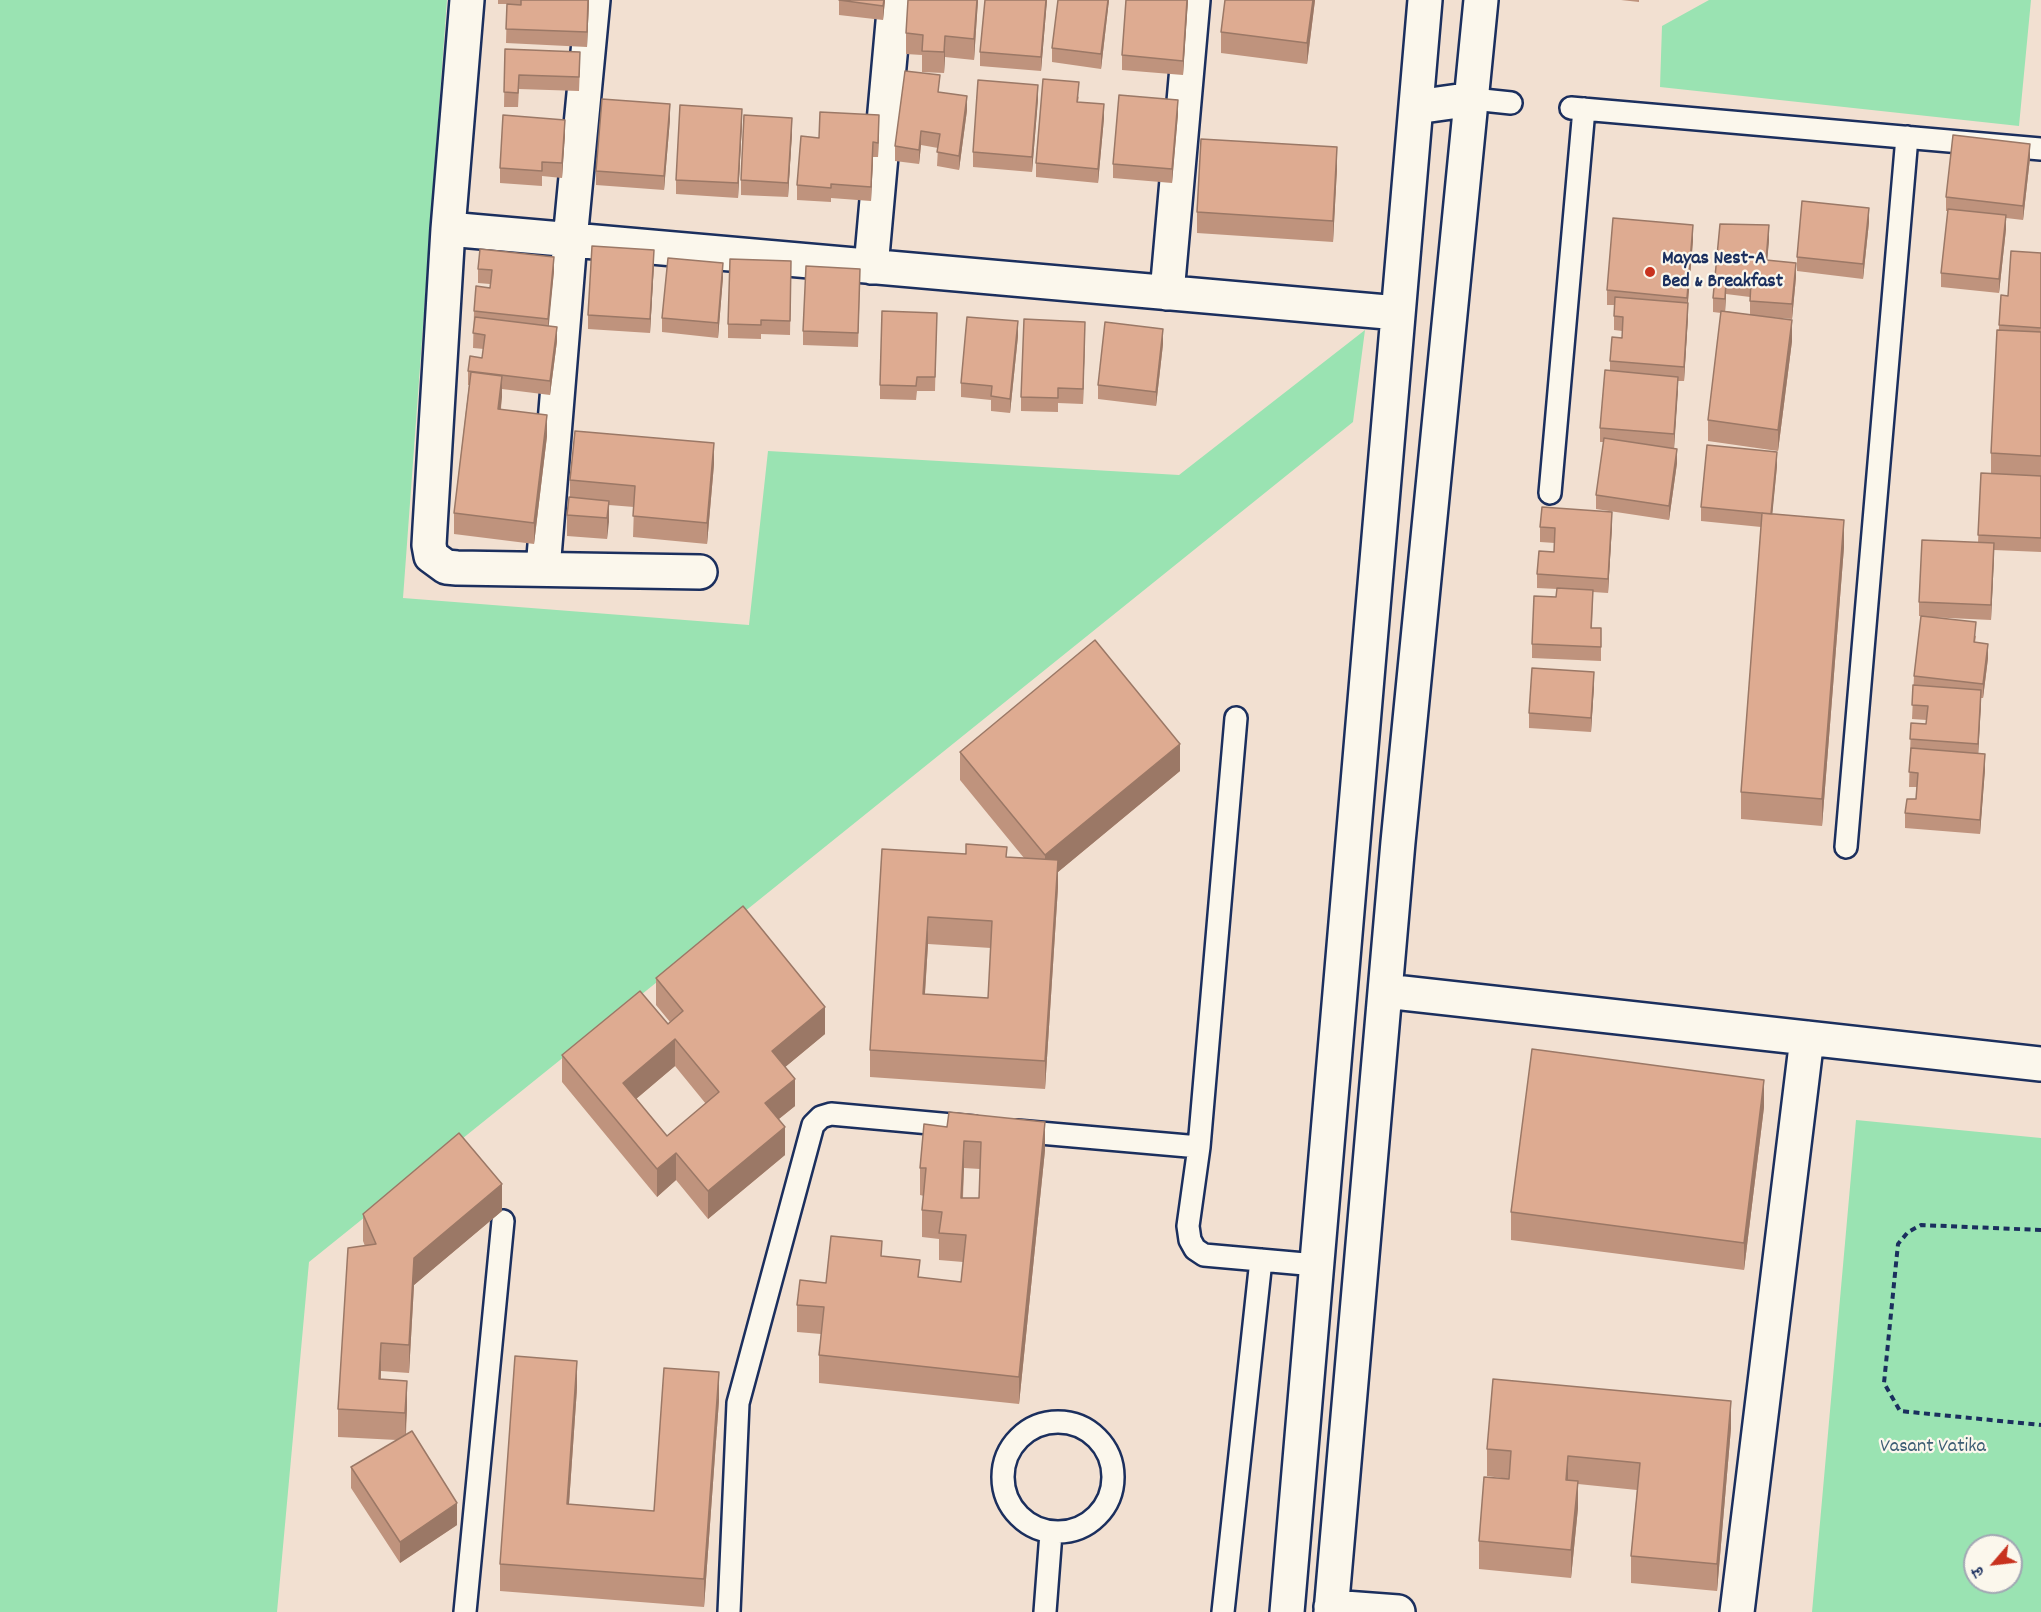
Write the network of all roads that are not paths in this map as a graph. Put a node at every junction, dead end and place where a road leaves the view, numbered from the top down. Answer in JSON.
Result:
{"nodes":[{"id":1,"x":467,"y":0,"type":"edge"},
{"id":2,"x":593,"y":0,"type":"edge"},
{"id":3,"x":895,"y":0,"type":"edge"},
{"id":4,"x":1193,"y":0,"type":"edge"},
{"id":5,"x":1425,"y":0,"type":"edge"},
{"id":6,"x":1481,"y":0,"type":"edge"},
{"id":7,"x":1473,"y":99,"type":"junction"},
{"id":8,"x":1511,"y":103,"type":"dead end"},
{"id":9,"x":1416,"y":107,"type":"junction"},
{"id":10,"x":1907,"y":137,"type":"junction"},
{"id":11,"x":2041,"y":149,"type":"edge"},
{"id":12,"x":448,"y":230,"type":"junction"},
{"id":13,"x":570,"y":240,"type":"junction"},
{"id":14,"x":871,"y":267,"type":"junction"},
{"id":15,"x":1167,"y":293,"type":"junction"},
{"id":16,"x":1398,"y":313,"type":"junction"},
{"id":17,"x":1550,"y":493,"type":"dead end"},
{"id":18,"x":543,"y":569,"type":"junction"},
{"id":19,"x":700,"y":572,"type":"dead end"},
{"id":20,"x":1236,"y":718,"type":"dead end"},
{"id":21,"x":1845,"y":847,"type":"dead end"},
{"id":22,"x":1385,"y":991,"type":"junction"},
{"id":23,"x":1807,"y":1038,"type":"junction"},
{"id":24,"x":2041,"y":1064,"type":"edge"},
{"id":25,"x":1199,"y":1148,"type":"junction"},
{"id":26,"x":503,"y":1221,"type":"dead end"},
{"id":27,"x":1261,"y":1260,"type":"junction"},
{"id":28,"x":1317,"y":1265,"type":"junction"},
{"id":29,"x":1051,"y":1533,"type":"junction"},
{"id":30,"x":1331,"y":1610,"type":"edge"},
{"id":31,"x":465,"y":1612,"type":"edge"},
{"id":32,"x":729,"y":1612,"type":"edge"},
{"id":33,"x":1045,"y":1612,"type":"edge"},
{"id":34,"x":1224,"y":1612,"type":"edge"},
{"id":35,"x":1287,"y":1612,"type":"edge"},
{"id":36,"x":1398,"y":1612,"type":"edge"},
{"id":37,"x":1737,"y":1612,"type":"edge"}],
"edges":[{"from":1,"to":12,"type":"street"},
{"from":2,"to":13,"type":"street"},
{"from":3,"to":14,"type":"street"},
{"from":4,"to":15,"type":"street"},
{"from":5,"to":9,"type":"street"},
{"from":6,"to":7,"type":"street"},
{"from":7,"to":8,"type":"lane"},
{"from":7,"to":9,"type":"street"},
{"from":7,"to":22,"type":"street"},
{"from":9,"to":16,"type":"street"},
{"from":10,"to":11,"type":"lane"},
{"from":10,"to":17,"type":"lane"},
{"from":10,"to":21,"type":"lane"},
{"from":12,"to":13,"type":"street"},
{"from":12,"to":18,"type":"street"},
{"from":13,"to":14,"type":"street"},
{"from":13,"to":18,"type":"street"},
{"from":14,"to":15,"type":"street"},
{"from":15,"to":16,"type":"street"},
{"from":16,"to":28,"type":"street"},
{"from":18,"to":19,"type":"street"},
{"from":20,"to":25,"type":"lane"},
{"from":22,"to":23,"type":"street"},
{"from":22,"to":30,"type":"street"},
{"from":23,"to":24,"type":"street"},
{"from":23,"to":37,"type":"street"},
{"from":25,"to":27,"type":"lane"},
{"from":25,"to":32,"type":"lane"},
{"from":26,"to":31,"type":"lane"},
{"from":27,"to":28,"type":"lane"},
{"from":27,"to":34,"type":"lane"},
{"from":28,"to":35,"type":"street"},
{"from":29,"to":29,"type":"lane"},
{"from":29,"to":33,"type":"lane"},
{"from":30,"to":36,"type":"street"}]}
